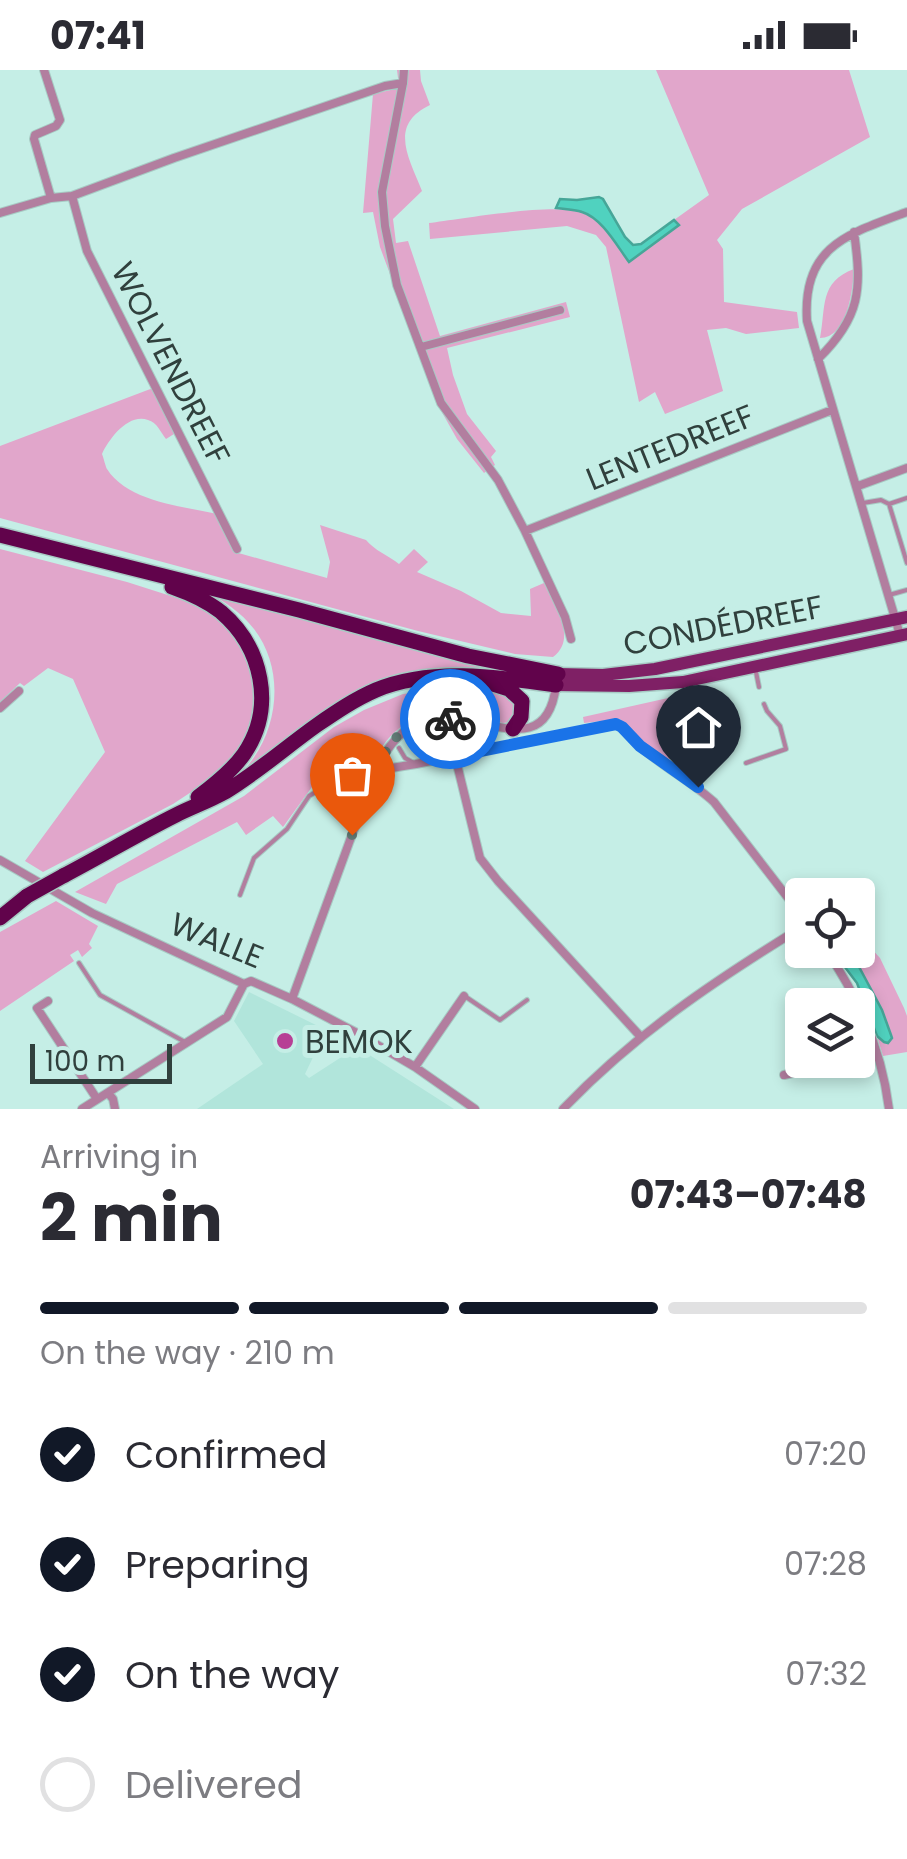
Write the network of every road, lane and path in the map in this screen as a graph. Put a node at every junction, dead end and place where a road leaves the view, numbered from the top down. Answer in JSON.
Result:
{"nodes":[{"id":1,"x":44,"y":70,"type":"edge"},
{"id":2,"x":404,"y":70,"type":"edge"},
{"id":3,"x":404,"y":83,"type":"junction"},
{"id":4,"x":72,"y":196,"type":"junction"},
{"id":5,"x":50,"y":198,"type":"junction"},
{"id":6,"x":907,"y":212,"type":"edge"},
{"id":7,"x":0,"y":213,"type":"edge"},
{"id":8,"x":854,"y":232,"type":"junction"},
{"id":9,"x":560,"y":310,"type":"dead end"},
{"id":10,"x":422,"y":348,"type":"junction"},
{"id":11,"x":818,"y":358,"type":"junction"},
{"id":12,"x":832,"y":410,"type":"junction"},
{"id":13,"x":907,"y":468,"type":"edge"},
{"id":14,"x":858,"y":486,"type":"junction"},
{"id":15,"x":907,"y":498,"type":"edge"},
{"id":16,"x":863,"y":503,"type":"junction"},
{"id":17,"x":889,"y":504,"type":"junction"},
{"id":18,"x":525,"y":531,"type":"junction"},
{"id":19,"x":0,"y":535,"type":"edge"},
{"id":20,"x":237,"y":549,"type":"dead end"},
{"id":21,"x":907,"y":563,"type":"edge"},
{"id":22,"x":119,"y":566,"type":"junction"},
{"id":23,"x":907,"y":590,"type":"edge"},
{"id":24,"x":888,"y":595,"type":"junction"},
{"id":25,"x":901,"y":618,"type":"edge"},
{"id":26,"x":904,"y":634,"type":"edge"},
{"id":27,"x":571,"y":638,"type":"dead end"},
{"id":28,"x":755,"y":667,"type":"junction"},
{"id":29,"x":472,"y":677,"type":"junction"},
{"id":30,"x":557,"y":679,"type":"junction"},
{"id":31,"x":760,"y":687,"type":"dead end"},
{"id":32,"x":19,"y":690,"type":"dead end"},
{"id":33,"x":764,"y":704,"type":"dead end"},
{"id":34,"x":0,"y":708,"type":"edge"},
{"id":35,"x":450,"y":718,"type":"junction"},
{"id":36,"x":513,"y":729,"type":"junction"},
{"id":37,"x":400,"y":748,"type":"dead end"},
{"id":38,"x":455,"y":756,"type":"junction"},
{"id":39,"x":746,"y":763,"type":"dead end"},
{"id":40,"x":416,"y":764,"type":"junction"},
{"id":41,"x":385,"y":768,"type":"dead end"},
{"id":42,"x":366,"y":799,"type":"junction"},
{"id":43,"x":175,"y":815,"type":"junction"},
{"id":44,"x":0,"y":860,"type":"edge"},
{"id":45,"x":785,"y":893,"type":"edge"},
{"id":46,"x":240,"y":895,"type":"dead end"},
{"id":47,"x":26,"y":896,"type":"junction"},
{"id":48,"x":0,"y":909,"type":"edge"},
{"id":49,"x":0,"y":918,"type":"edge"},
{"id":50,"x":785,"y":937,"type":"edge"},
{"id":51,"x":79,"y":963,"type":"dead end"},
{"id":52,"x":838,"y":968,"type":"edge"},
{"id":53,"x":244,"y":984,"type":"junction"},
{"id":54,"x":464,"y":996,"type":"joint"},
{"id":55,"x":292,"y":999,"type":"junction"},
{"id":56,"x":527,"y":1000,"type":"dead end"},
{"id":57,"x":48,"y":1001,"type":"dead end"},
{"id":58,"x":640,"y":1036,"type":"junction"},
{"id":59,"x":187,"y":1043,"type":"junction"},
{"id":60,"x":877,"y":1054,"type":"joint"},
{"id":61,"x":415,"y":1067,"type":"junction"},
{"id":62,"x":108,"y":1092,"type":"junction"},
{"id":63,"x":97,"y":1100,"type":"junction"},
{"id":64,"x":82,"y":1109,"type":"edge"},
{"id":65,"x":115,"y":1109,"type":"edge"},
{"id":66,"x":476,"y":1109,"type":"edge"},
{"id":67,"x":562,"y":1109,"type":"edge"},
{"id":68,"x":889,"y":1109,"type":"edge"}],
"edges":[{"from":1,"to":5,"type":"street"},
{"from":2,"to":3,"type":"street"},
{"from":3,"to":4,"type":"street"},
{"from":3,"to":10,"type":"street"},
{"from":4,"to":5,"type":"street"},
{"from":4,"to":20,"type":"street","name":"WOLVENDREEF"},
{"from":5,"to":7,"type":"street"},
{"from":6,"to":8,"type":"street"},
{"from":8,"to":11,"type":"street"},
{"from":8,"to":11,"type":"street"},
{"from":9,"to":10,"type":"street"},
{"from":10,"to":18,"type":"street"},
{"from":11,"to":12,"type":"street"},
{"from":12,"to":14,"type":"street"},
{"from":12,"to":18,"type":"street","name":"LENTEDREEF"},
{"from":13,"to":14,"type":"street"},
{"from":14,"to":16,"type":"street"},
{"from":15,"to":17,"type":"lane"},
{"from":16,"to":17,"type":"lane"},
{"from":16,"to":24,"type":"street"},
{"from":17,"to":21,"type":"lane"},
{"from":18,"to":27,"type":"street"},
{"from":19,"to":22,"type":"highway"},
{"from":22,"to":30,"type":"highway"},
{"from":22,"to":43,"type":"highway"},
{"from":23,"to":24,"type":"lane"},
{"from":24,"to":25,"type":"street"},
{"from":25,"to":26,"type":"street"},
{"from":25,"to":30,"type":"main road","name":"CONDÉDREEF"},
{"from":26,"to":28,"type":"main road","name":"CONDÉDREEF"},
{"from":28,"to":30,"type":"main road","name":"CONDÉDREEF"},
{"from":28,"to":31,"type":"lane"},
{"from":29,"to":30,"type":"highway"},
{"from":29,"to":36,"type":"highway"},
{"from":29,"to":43,"type":"highway"},
{"from":30,"to":36,"type":"street"},
{"from":32,"to":34,"type":"street"},
{"from":33,"to":39,"type":"lane"},
{"from":35,"to":36,"type":"street"},
{"from":35,"to":38,"type":"street"},
{"from":35,"to":42,"type":"street"},
{"from":37,"to":40,"type":"lane"},
{"from":38,"to":40,"type":"street"},
{"from":38,"to":45,"type":"street"},
{"from":38,"to":58,"type":"street"},
{"from":40,"to":41,"type":"street"},
{"from":42,"to":46,"type":"lane"},
{"from":42,"to":55,"type":"street"},
{"from":43,"to":47,"type":"highway","bridge":true},
{"from":44,"to":53,"type":"street","name":"WALLE"},
{"from":47,"to":48,"type":"highway"},
{"from":47,"to":49,"type":"highway"},
{"from":50,"to":58,"type":"street"},
{"from":51,"to":59,"type":"lane"},
{"from":52,"to":60,"type":"street"},
{"from":53,"to":55,"type":"street","name":"WALLE"},
{"from":53,"to":59,"type":"street"},
{"from":54,"to":56,"type":"lane"},
{"from":54,"to":61,"type":"street"},
{"from":55,"to":61,"type":"street","name":"WALLE"},
{"from":57,"to":63,"type":"street"},
{"from":58,"to":67,"type":"street"},
{"from":59,"to":62,"type":"street"},
{"from":60,"to":68,"type":"street"},
{"from":61,"to":66,"type":"street","name":"WALLE"},
{"from":62,"to":63,"type":"street"},
{"from":62,"to":65,"type":"street"},
{"from":63,"to":64,"type":"street"}]}
